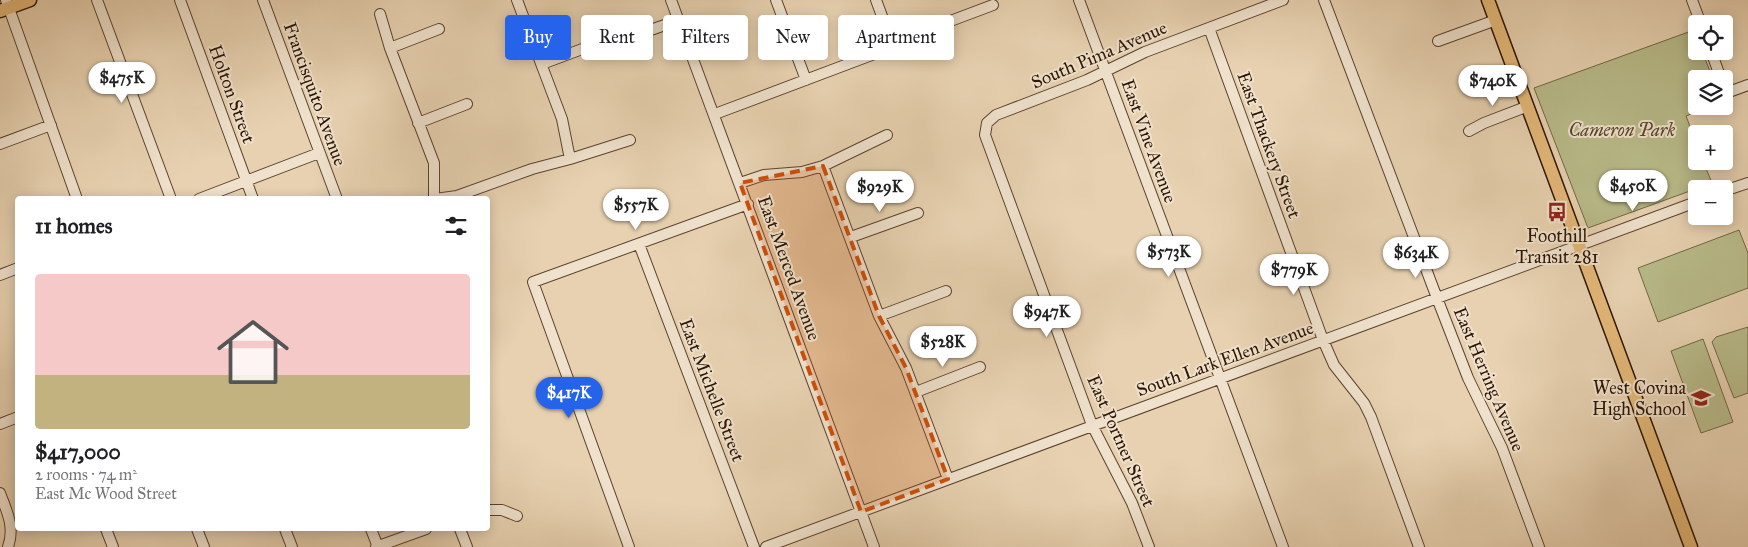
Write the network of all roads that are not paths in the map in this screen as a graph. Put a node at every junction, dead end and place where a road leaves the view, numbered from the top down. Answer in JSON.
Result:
{"nodes":[{"id":1,"x":30,"y":0,"type":"edge"},
{"id":2,"x":97,"y":0,"type":"edge"},
{"id":3,"x":180,"y":0,"type":"edge"},
{"id":4,"x":263,"y":0,"type":"edge"},
{"id":5,"x":517,"y":0,"type":"edge"},
{"id":6,"x":671,"y":0,"type":"edge"},
{"id":7,"x":776,"y":0,"type":"edge"},
{"id":8,"x":876,"y":0,"type":"edge"},
{"id":9,"x":1079,"y":0,"type":"edge"},
{"id":10,"x":1283,"y":0,"type":"edge"},
{"id":11,"x":1324,"y":0,"type":"edge"},
{"id":12,"x":1488,"y":0,"type":"edge"},
{"id":13,"x":1692,"y":0,"type":"edge"},
{"id":14,"x":993,"y":5,"type":"dead end"},
{"id":15,"x":5,"y":6,"type":"edge"},
{"id":16,"x":380,"y":14,"type":"dead end"},
{"id":17,"x":677,"y":15,"type":"edge"},
{"id":18,"x":882,"y":15,"type":"edge"},
{"id":19,"x":1698,"y":15,"type":"edge"},
{"id":20,"x":954,"y":20,"type":"edge"},
{"id":21,"x":1496,"y":20,"type":"junction"},
{"id":22,"x":663,"y":26,"type":"edge"},
{"id":23,"x":1209,"y":28,"type":"junction"},
{"id":24,"x":439,"y":29,"type":"dead end"},
{"id":25,"x":1438,"y":41,"type":"dead end"},
{"id":26,"x":390,"y":48,"type":"junction"},
{"id":27,"x":694,"y":60,"type":"edge"},
{"id":28,"x":858,"y":60,"type":"edge"},
{"id":29,"x":542,"y":64,"type":"junction"},
{"id":30,"x":1105,"y":71,"type":"junction"},
{"id":31,"x":806,"y":80,"type":"junction"},
{"id":32,"x":1748,"y":85,"type":"edge"},
{"id":33,"x":1733,"y":88,"type":"edge"},
{"id":34,"x":467,"y":104,"type":"dead end"},
{"id":35,"x":1528,"y":106,"type":"junction"},
{"id":36,"x":715,"y":114,"type":"junction"},
{"id":37,"x":418,"y":122,"type":"junction"},
{"id":38,"x":987,"y":123,"type":"joint"},
{"id":39,"x":51,"y":125,"type":"junction"},
{"id":40,"x":1469,"y":131,"type":"dead end"},
{"id":41,"x":886,"y":135,"type":"dead end"},
{"id":42,"x":630,"y":140,"type":"dead end"},
{"id":43,"x":0,"y":144,"type":"edge"},
{"id":44,"x":319,"y":153,"type":"junction"},
{"id":45,"x":570,"y":160,"type":"junction"},
{"id":46,"x":823,"y":166,"type":"junction"},
{"id":47,"x":247,"y":180,"type":"junction"},
{"id":48,"x":740,"y":183,"type":"junction"},
{"id":49,"x":1748,"y":183,"type":"edge"},
{"id":50,"x":1733,"y":188,"type":"edge"},
{"id":51,"x":75,"y":196,"type":"edge"},
{"id":52,"x":170,"y":196,"type":"edge"},
{"id":53,"x":207,"y":196,"type":"edge"},
{"id":54,"x":251,"y":196,"type":"edge"},
{"id":55,"x":336,"y":196,"type":"edge"},
{"id":56,"x":435,"y":196,"type":"edge"},
{"id":57,"x":457,"y":196,"type":"edge"},
{"id":58,"x":748,"y":204,"type":"junction"},
{"id":59,"x":1688,"y":205,"type":"edge"},
{"id":60,"x":918,"y":213,"type":"dead end"},
{"id":61,"x":851,"y":238,"type":"junction"},
{"id":62,"x":639,"y":244,"type":"junction"},
{"id":63,"x":1579,"y":245,"type":"junction"},
{"id":64,"x":15,"y":269,"type":"edge"},
{"id":65,"x":0,"y":275,"type":"edge"},
{"id":66,"x":946,"y":291,"type":"dead end"},
{"id":67,"x":1436,"y":298,"type":"junction"},
{"id":68,"x":879,"y":316,"type":"junction"},
{"id":69,"x":1323,"y":340,"type":"junction"},
{"id":70,"x":980,"y":367,"type":"dead end"},
{"id":71,"x":1220,"y":378,"type":"junction"},
{"id":72,"x":916,"y":392,"type":"junction"},
{"id":73,"x":15,"y":418,"type":"edge"},
{"id":74,"x":0,"y":424,"type":"edge"},
{"id":75,"x":1092,"y":425,"type":"junction"},
{"id":76,"x":948,"y":479,"type":"junction"},
{"id":77,"x":0,"y":493,"type":"edge"},
{"id":78,"x":490,"y":510,"type":"edge"},
{"id":79,"x":861,"y":512,"type":"junction"},
{"id":80,"x":517,"y":516,"type":"dead end"},
{"id":81,"x":107,"y":531,"type":"edge"},
{"id":82,"x":198,"y":531,"type":"edge"},
{"id":83,"x":286,"y":531,"type":"edge"},
{"id":84,"x":373,"y":531,"type":"edge"},
{"id":85,"x":421,"y":531,"type":"edge"},
{"id":86,"x":461,"y":531,"type":"edge"},
{"id":87,"x":8,"y":547,"type":"edge"},
{"id":88,"x":113,"y":547,"type":"edge"},
{"id":89,"x":204,"y":547,"type":"edge"},
{"id":90,"x":292,"y":547,"type":"edge"},
{"id":91,"x":377,"y":547,"type":"edge"},
{"id":92,"x":466,"y":547,"type":"edge"},
{"id":93,"x":629,"y":547,"type":"edge"},
{"id":94,"x":754,"y":547,"type":"edge"},
{"id":95,"x":766,"y":547,"type":"edge"},
{"id":96,"x":874,"y":547,"type":"edge"},
{"id":97,"x":1149,"y":547,"type":"edge"},
{"id":98,"x":1283,"y":547,"type":"edge"},
{"id":99,"x":1419,"y":547,"type":"edge"},
{"id":100,"x":1539,"y":547,"type":"edge"},
{"id":101,"x":1691,"y":547,"type":"edge"}],
"edges":[{"from":1,"to":15,"type":"main road"},
{"from":2,"to":52,"type":"street"},
{"from":3,"to":47,"type":"street","name":"Holton Street"},
{"from":4,"to":44,"type":"street","name":"Francisquito Avenue"},
{"from":5,"to":29,"type":"street"},
{"from":6,"to":17,"type":"street","name":"East Merced Avenue"},
{"from":7,"to":31,"type":"street"},
{"from":8,"to":18,"type":"street"},
{"from":9,"to":30,"type":"street","name":"East Vine Avenue"},
{"from":10,"to":23,"type":"street","name":"South Pima Avenue"},
{"from":11,"to":67,"type":"street","name":"East Herring Avenue"},
{"from":12,"to":21,"type":"main road"},
{"from":13,"to":19,"type":"street"},
{"from":14,"to":20,"type":"street"},
{"from":15,"to":39,"type":"street"},
{"from":16,"to":26,"type":"street"},
{"from":21,"to":25,"type":"street"},
{"from":21,"to":35,"type":"main road"},
{"from":22,"to":29,"type":"street"},
{"from":23,"to":30,"type":"street","name":"South Pima Avenue"},
{"from":23,"to":69,"type":"street","name":"East Thackery Street"},
{"from":24,"to":26,"type":"street"},
{"from":26,"to":37,"type":"street"},
{"from":27,"to":36,"type":"street","name":"East Merced Avenue"},
{"from":28,"to":31,"type":"street"},
{"from":29,"to":45,"type":"street"},
{"from":30,"to":38,"type":"street","name":"South Pima Avenue"},
{"from":30,"to":71,"type":"street","name":"East Vine Avenue"},
{"from":31,"to":36,"type":"street"},
{"from":32,"to":33,"type":"street"},
{"from":34,"to":37,"type":"street"},
{"from":35,"to":40,"type":"street"},
{"from":35,"to":63,"type":"main road"},
{"from":36,"to":48,"type":"street","name":"East Merced Avenue"},
{"from":37,"to":56,"type":"street"},
{"from":38,"to":75,"type":"street","name":"East Portner Street"},
{"from":39,"to":43,"type":"street"},
{"from":39,"to":51,"type":"street"},
{"from":41,"to":46,"type":"street"},
{"from":42,"to":45,"type":"street"},
{"from":44,"to":47,"type":"street"},
{"from":44,"to":55,"type":"street","name":"Francisquito Avenue"},
{"from":45,"to":57,"type":"street"},
{"from":46,"to":48,"type":"street"},
{"from":46,"to":61,"type":"street"},
{"from":47,"to":53,"type":"street"},
{"from":47,"to":54,"type":"street","name":"Holton Street"},
{"from":48,"to":58,"type":"street","name":"East Merced Avenue"},
{"from":49,"to":50,"type":"street"},
{"from":58,"to":62,"type":"street"},
{"from":58,"to":79,"type":"street","name":"East Merced Avenue"},
{"from":59,"to":63,"type":"street","name":"South Lark Ellen Avenue"},
{"from":60,"to":61,"type":"street"},
{"from":61,"to":68,"type":"street"},
{"from":62,"to":93,"type":"street"},
{"from":62,"to":94,"type":"street","name":"East Michelle Street"},
{"from":63,"to":67,"type":"street","name":"South Lark Ellen Avenue"},
{"from":63,"to":101,"type":"main road"},
{"from":64,"to":65,"type":"street"},
{"from":66,"to":68,"type":"street"},
{"from":67,"to":69,"type":"street","name":"South Lark Ellen Avenue"},
{"from":67,"to":100,"type":"street","name":"East Herring Avenue"},
{"from":68,"to":72,"type":"street"},
{"from":69,"to":71,"type":"street","name":"South Lark Ellen Avenue"},
{"from":69,"to":99,"type":"street","name":"East Thackery Street"},
{"from":70,"to":72,"type":"street"},
{"from":71,"to":75,"type":"street","name":"South Lark Ellen Avenue"},
{"from":71,"to":98,"type":"street","name":"East Vine Avenue"},
{"from":72,"to":76,"type":"street"},
{"from":73,"to":74,"type":"street"},
{"from":75,"to":76,"type":"street","name":"South Lark Ellen Avenue"},
{"from":75,"to":97,"type":"street","name":"East Portner Street"},
{"from":76,"to":79,"type":"street","name":"South Lark Ellen Avenue"},
{"from":77,"to":87,"type":"street"},
{"from":78,"to":80,"type":"street"},
{"from":79,"to":95,"type":"street","name":"South Lark Ellen Avenue"},
{"from":79,"to":96,"type":"street","name":"East Merced Avenue"},
{"from":81,"to":88,"type":"street"},
{"from":82,"to":89,"type":"street"},
{"from":83,"to":90,"type":"street"},
{"from":84,"to":91,"type":"street"},
{"from":85,"to":91,"type":"street"},
{"from":86,"to":92,"type":"street"}]}
